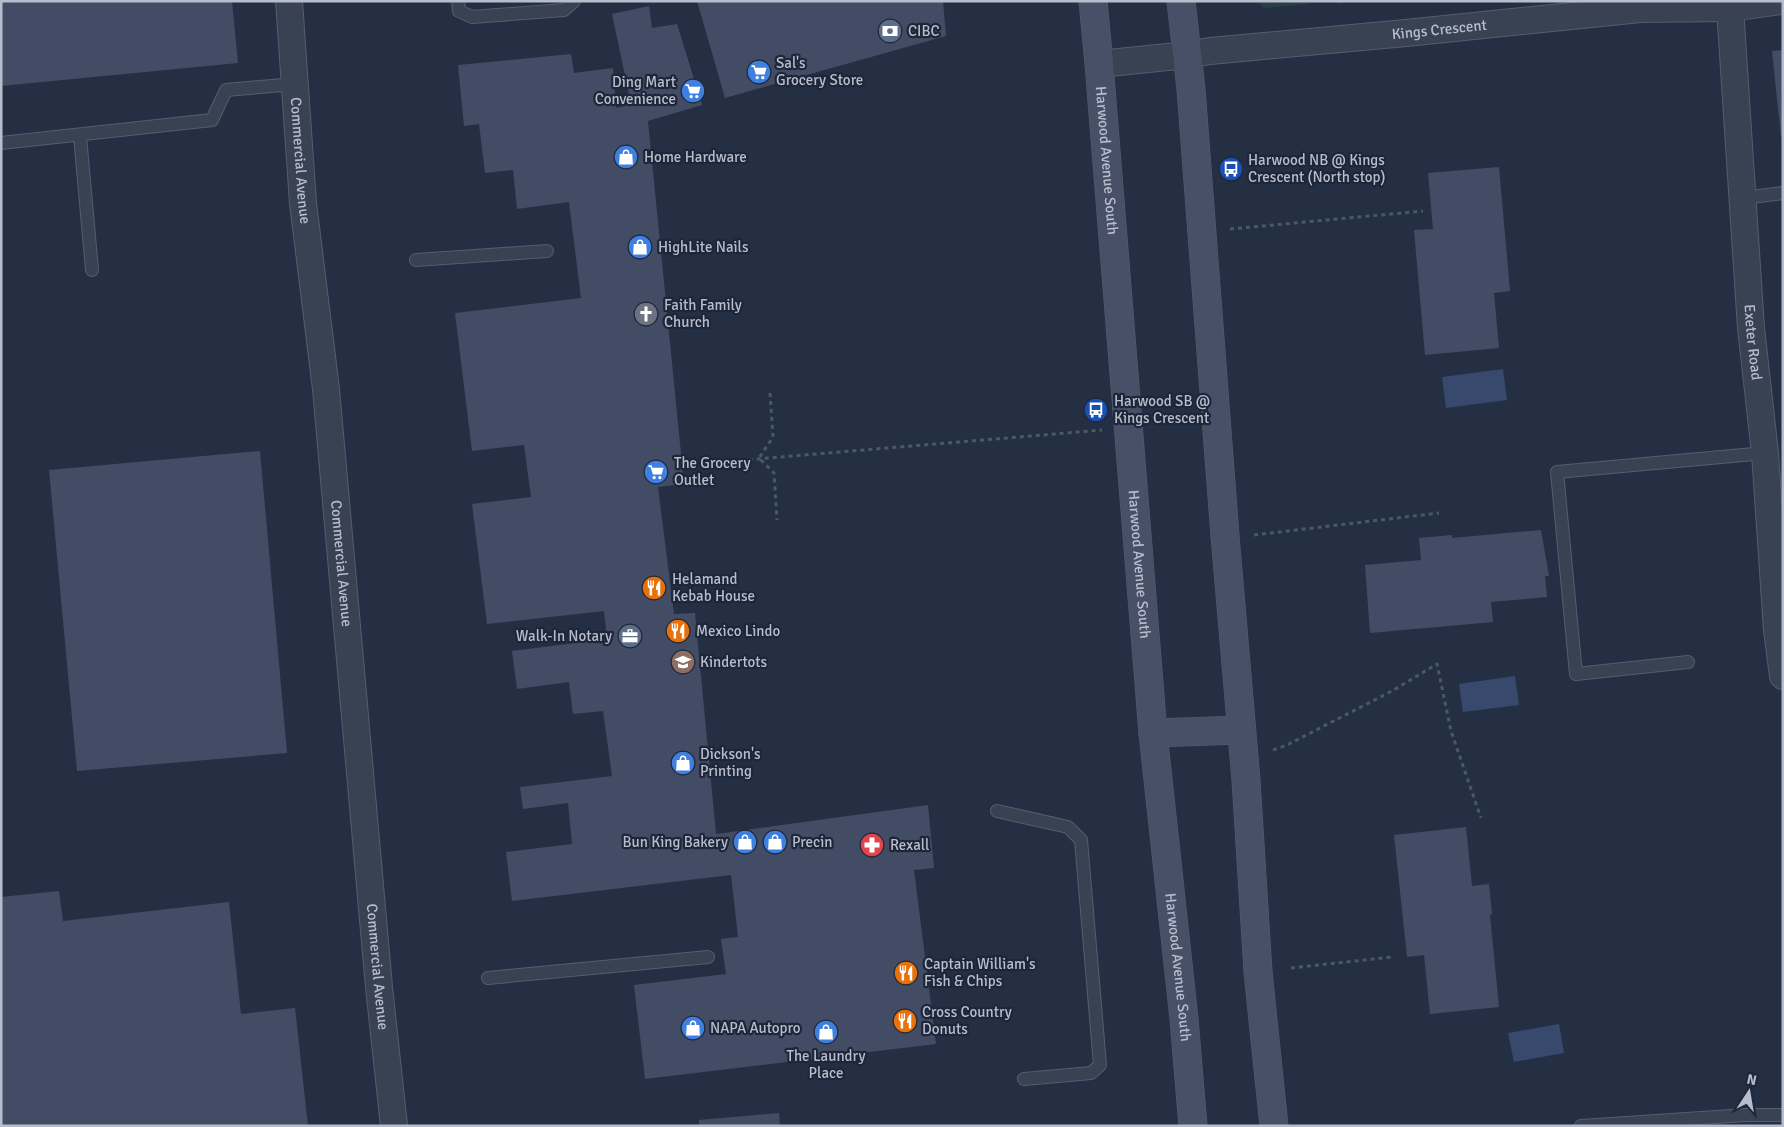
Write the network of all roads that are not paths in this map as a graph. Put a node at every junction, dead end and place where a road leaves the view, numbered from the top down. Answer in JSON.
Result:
{"nodes":[{"id":1,"x":289,"y":1,"type":"edge"},
{"id":2,"x":458,"y":1,"type":"edge"},
{"id":3,"x":574,"y":1,"type":"edge"},
{"id":4,"x":1093,"y":1,"type":"edge"},
{"id":5,"x":1181,"y":1,"type":"edge"},
{"id":6,"x":1781,"y":1,"type":"edge"},
{"id":7,"x":1730,"y":8,"type":"junction"},
{"id":8,"x":1187,"y":55,"type":"junction"},
{"id":9,"x":1099,"y":64,"type":"junction"},
{"id":10,"x":295,"y":84,"type":"junction"},
{"id":11,"x":80,"y":136,"type":"junction"},
{"id":12,"x":1,"y":143,"type":"edge"},
{"id":13,"x":1783,"y":193,"type":"edge"},
{"id":14,"x":1743,"y":198,"type":"junction"},
{"id":15,"x":547,"y":251,"type":"dead end"},
{"id":16,"x":416,"y":260,"type":"dead end"},
{"id":17,"x":92,"y":270,"type":"dead end"},
{"id":18,"x":1765,"y":453,"type":"junction"},
{"id":19,"x":1688,"y":662,"type":"dead end"},
{"id":20,"x":1783,"y":676,"type":"edge"},
{"id":21,"x":1241,"y":730,"type":"junction"},
{"id":22,"x":1153,"y":733,"type":"junction"},
{"id":23,"x":997,"y":812,"type":"dead end"},
{"id":24,"x":708,"y":958,"type":"dead end"},
{"id":25,"x":488,"y":978,"type":"dead end"},
{"id":26,"x":1024,"y":1079,"type":"dead end"},
{"id":27,"x":1783,"y":1115,"type":"edge"},
{"id":28,"x":394,"y":1126,"type":"edge"},
{"id":29,"x":1193,"y":1126,"type":"edge"},
{"id":30,"x":1274,"y":1126,"type":"edge"},
{"id":31,"x":1581,"y":1126,"type":"edge"}],
"edges":[{"from":1,"to":10,"type":"street","name":"Commercial Avenue"},
{"from":2,"to":3,"type":"lane"},
{"from":4,"to":9,"type":"main road","name":"Harwood Avenue South"},
{"from":5,"to":8,"type":"main road"},
{"from":6,"to":7,"type":"street","name":"Kings Crescent"},
{"from":7,"to":8,"type":"street","name":"Kings Crescent"},
{"from":7,"to":14,"type":"street","name":"Exeter Road"},
{"from":8,"to":9,"type":"street","name":"Kings Crescent"},
{"from":8,"to":21,"type":"main road"},
{"from":9,"to":22,"type":"main road","name":"Harwood Avenue South"},
{"from":10,"to":11,"type":"lane"},
{"from":10,"to":28,"type":"street","name":"Commercial Avenue"},
{"from":11,"to":12,"type":"lane"},
{"from":11,"to":17,"type":"lane"},
{"from":13,"to":14,"type":"lane"},
{"from":14,"to":18,"type":"street","name":"Exeter Road"},
{"from":15,"to":16,"type":"lane"},
{"from":18,"to":19,"type":"lane"},
{"from":18,"to":20,"type":"street","name":"Exeter Road"},
{"from":21,"to":22,"type":"main road"},
{"from":21,"to":30,"type":"main road"},
{"from":22,"to":29,"type":"main road","name":"Harwood Avenue South"},
{"from":23,"to":26,"type":"lane"},
{"from":24,"to":25,"type":"lane"},
{"from":27,"to":31,"type":"lane"}]}
